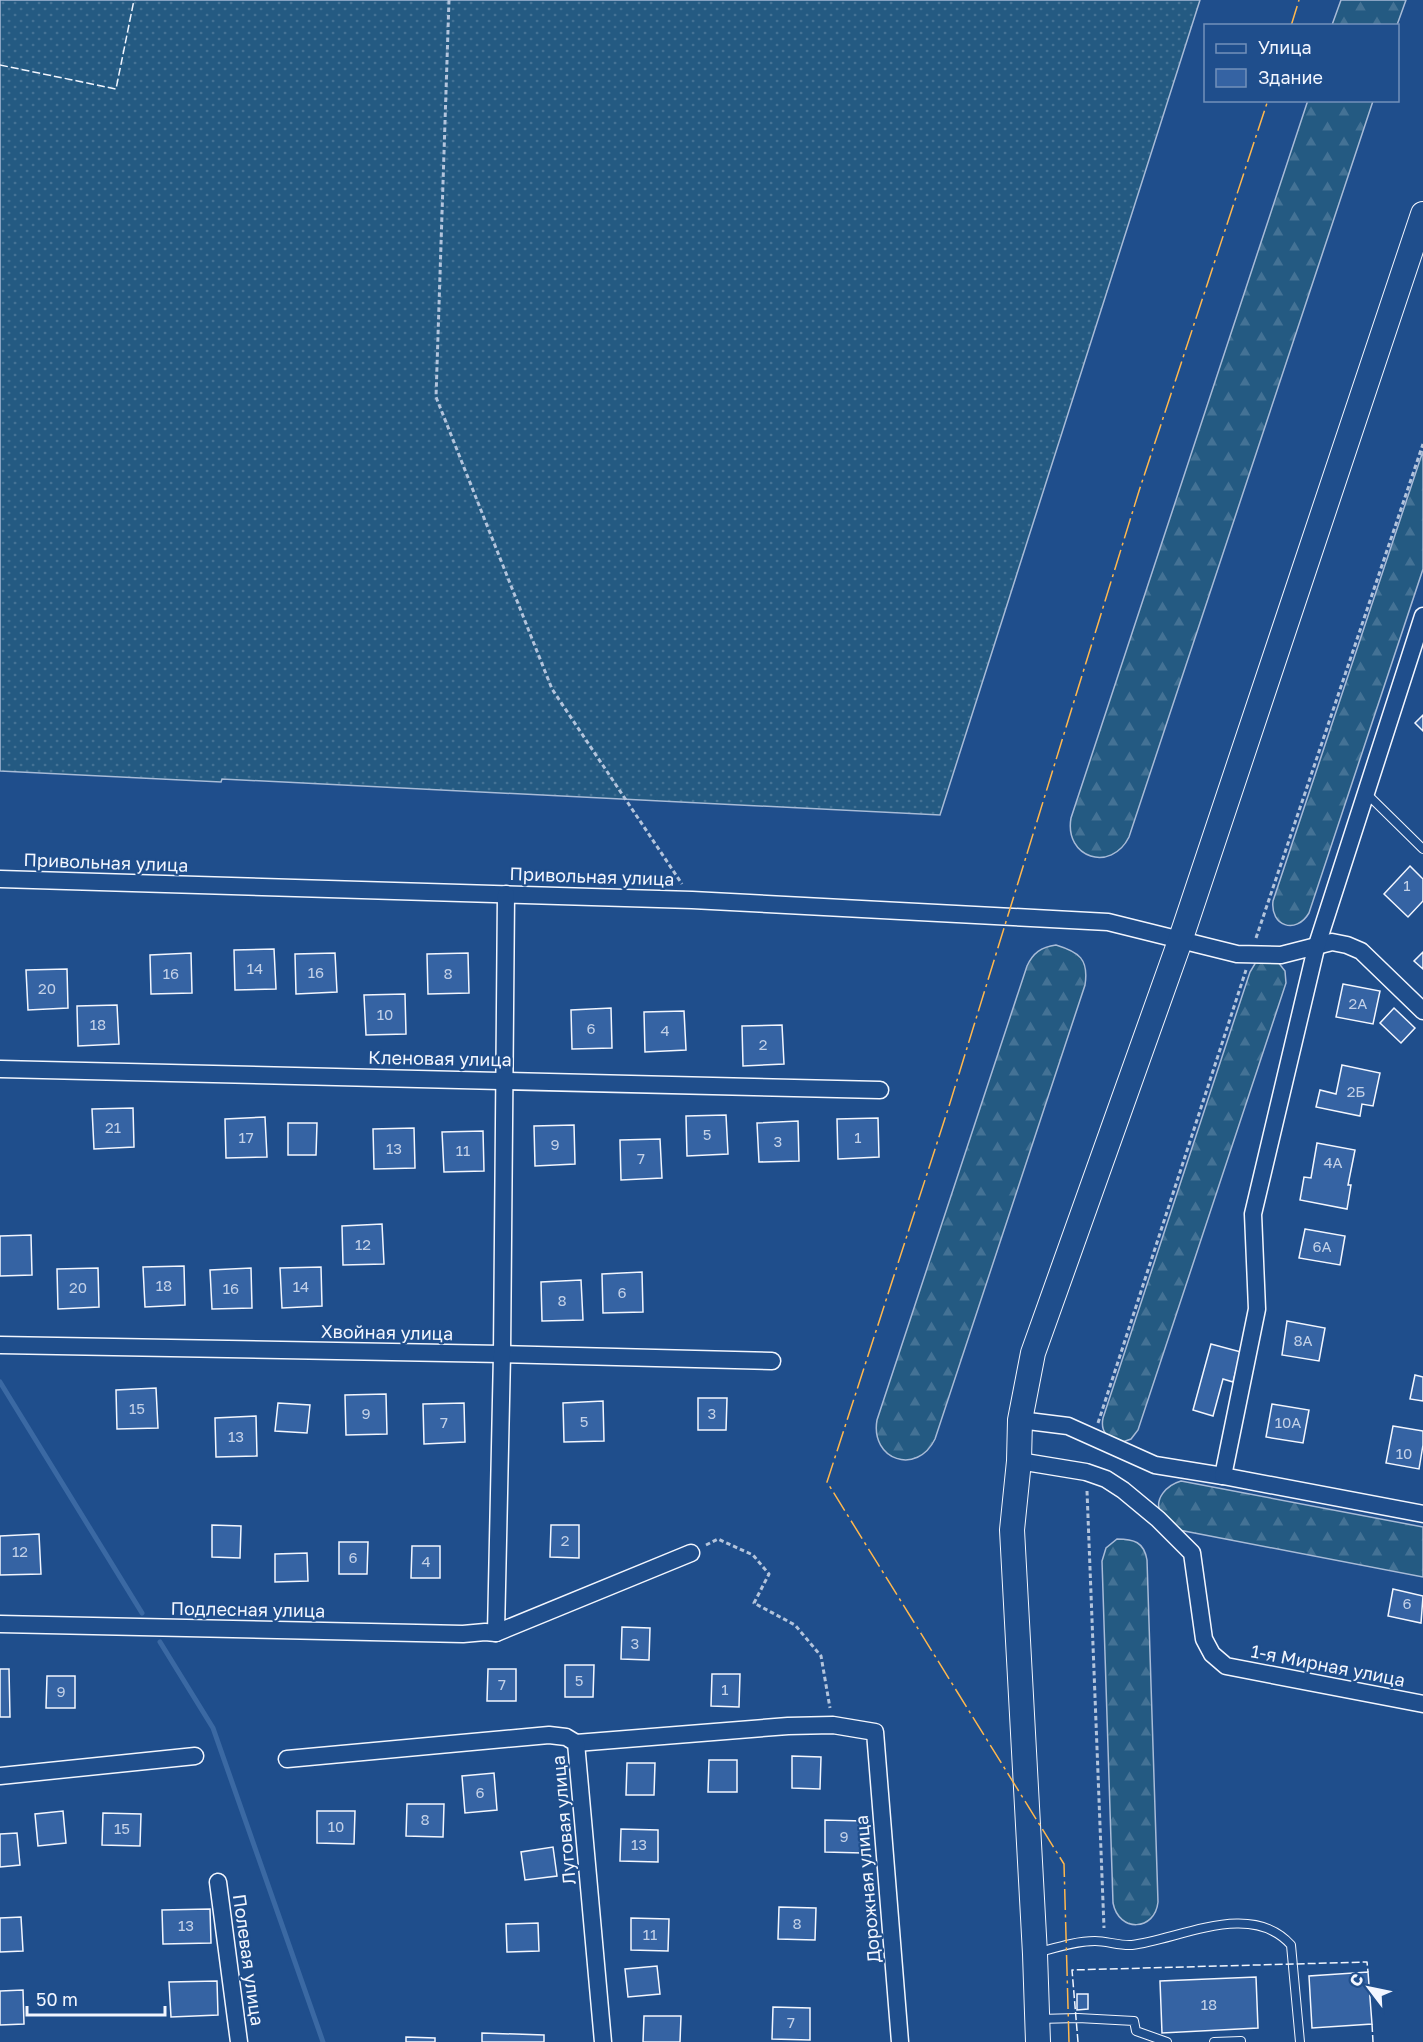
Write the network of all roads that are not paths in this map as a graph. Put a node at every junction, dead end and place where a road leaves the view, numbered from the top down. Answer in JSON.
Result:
{"nodes":[{"id":1,"x":1423,"y":214,"type":"edge"},
{"id":2,"x":1422,"y":624,"type":"edge"},
{"id":3,"x":1366,"y":793,"type":"junction"},
{"id":4,"x":1423,"y":849,"type":"edge"},
{"id":5,"x":0,"y":879,"type":"edge"},
{"id":6,"x":506,"y":894,"type":"junction"},
{"id":7,"x":1180,"y":941,"type":"junction"},
{"id":8,"x":1316,"y":948,"type":"junction"},
{"id":9,"x":1423,"y":1011,"type":"edge"},
{"id":10,"x":0,"y":1069,"type":"edge"},
{"id":11,"x":503,"y":1080,"type":"junction"},
{"id":12,"x":880,"y":1090,"type":"dead end"},
{"id":13,"x":0,"y":1345,"type":"edge"},
{"id":14,"x":502,"y":1354,"type":"junction"},
{"id":15,"x":772,"y":1361,"type":"dead end"},
{"id":16,"x":1020,"y":1420,"type":"junction"},
{"id":17,"x":1019,"y":1461,"type":"junction"},
{"id":18,"x":1223,"y":1476,"type":"junction"},
{"id":19,"x":1423,"y":1514,"type":"edge"},
{"id":20,"x":691,"y":1553,"type":"road end"},
{"id":21,"x":0,"y":1624,"type":"edge"},
{"id":22,"x":496,"y":1633,"type":"junction"},
{"id":23,"x":1423,"y":1704,"type":"edge"},
{"id":24,"x":576,"y":1743,"type":"junction"},
{"id":25,"x":195,"y":1756,"type":"dead end"},
{"id":26,"x":287,"y":1759,"type":"dead end"},
{"id":27,"x":0,"y":1776,"type":"edge"},
{"id":28,"x":218,"y":1882,"type":"dead end"},
{"id":29,"x":1035,"y":1953,"type":"junction"},
{"id":30,"x":1038,"y":2031,"type":"edge"},
{"id":31,"x":1241,"y":2041,"type":"edge"},
{"id":32,"x":239,"y":2042,"type":"edge"},
{"id":33,"x":603,"y":2042,"type":"edge"},
{"id":34,"x":900,"y":2042,"type":"edge"},
{"id":35,"x":1167,"y":2042,"type":"edge"},
{"id":36,"x":1214,"y":2042,"type":"edge"},
{"id":37,"x":1300,"y":2042,"type":"edge"}],
"edges":[{"from":1,"to":7,"type":"street"},
{"from":2,"to":3,"type":"street"},
{"from":3,"to":4,"type":"lane"},
{"from":3,"to":8,"type":"street"},
{"from":5,"to":6,"type":"street","name":"Привольная улица"},
{"from":6,"to":7,"type":"street","name":"Привольная улица"},
{"from":6,"to":11,"type":"street"},
{"from":7,"to":8,"type":"street","name":"Привольная улица"},
{"from":7,"to":16,"type":"street"},
{"from":8,"to":9,"type":"street"},
{"from":8,"to":18,"type":"street"},
{"from":10,"to":11,"type":"street","name":"Кленовая улица"},
{"from":11,"to":12,"type":"street","name":"Кленовая улица"},
{"from":11,"to":14,"type":"street"},
{"from":13,"to":14,"type":"street","name":"Хвойная улица"},
{"from":14,"to":15,"type":"street","name":"Хвойная улица"},
{"from":14,"to":22,"type":"street"},
{"from":16,"to":17,"type":"street"},
{"from":16,"to":18,"type":"street"},
{"from":17,"to":23,"type":"street","name":"1-я Мирная улица"},
{"from":17,"to":29,"type":"street"},
{"from":18,"to":19,"type":"street"},
{"from":20,"to":22,"type":"street"},
{"from":21,"to":22,"type":"street","name":"Подлесная улица"},
{"from":24,"to":26,"type":"street","name":"Луговая улица"},
{"from":24,"to":33,"type":"street","name":"Луговая улица"},
{"from":24,"to":34,"type":"street","name":"Дорожная улица"},
{"from":25,"to":27,"type":"street"},
{"from":28,"to":32,"type":"street","name":"Полевая улица"},
{"from":29,"to":30,"type":"street"},
{"from":29,"to":37,"type":"lane"},
{"from":30,"to":35,"type":"lane"},
{"from":31,"to":36,"type":"lane"}]}
